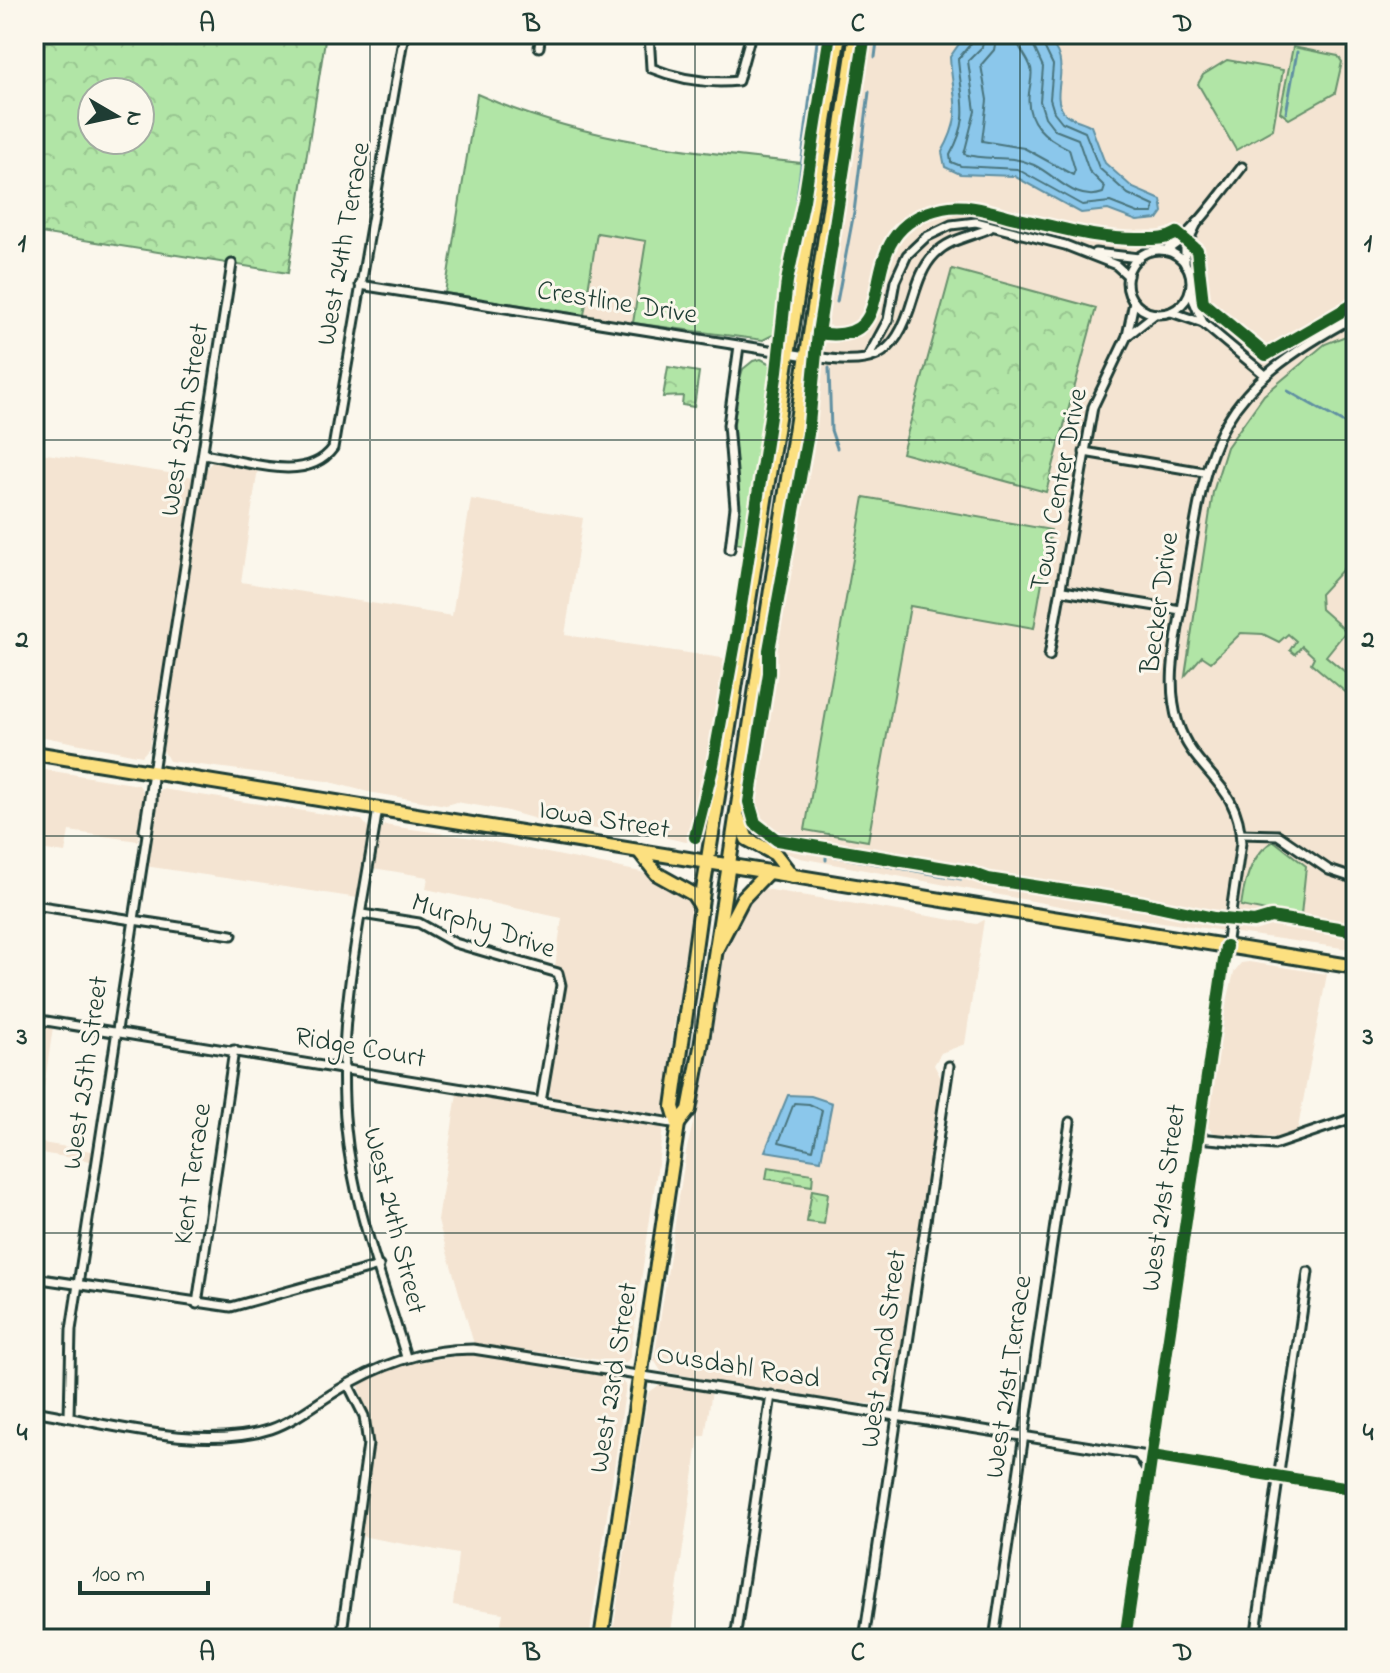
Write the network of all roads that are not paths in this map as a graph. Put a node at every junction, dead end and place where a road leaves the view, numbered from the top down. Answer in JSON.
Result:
{"nodes":[{"id":1,"x":404,"y":34,"type":"edge"},
{"id":2,"x":541,"y":34,"type":"edge"},
{"id":3,"x":649,"y":34,"type":"edge"},
{"id":4,"x":751,"y":34,"type":"edge"},
{"id":5,"x":839,"y":34,"type":"edge"},
{"id":6,"x":856,"y":34,"type":"edge"},
{"id":7,"x":539,"y":47,"type":"dead end"},
{"id":8,"x":1242,"y":167,"type":"dead end"},
{"id":9,"x":1198,"y":221,"type":"junction"},
{"id":10,"x":990,"y":228,"type":"junction"},
{"id":11,"x":1164,"y":250,"type":"junction"},
{"id":12,"x":1093,"y":253,"type":"junction"},
{"id":13,"x":1139,"y":258,"type":"junction"},
{"id":14,"x":232,"y":264,"type":"dead end"},
{"id":15,"x":1185,"y":264,"type":"junction"},
{"id":16,"x":1128,"y":276,"type":"junction"},
{"id":17,"x":360,"y":285,"type":"junction"},
{"id":18,"x":1190,"y":292,"type":"junction"},
{"id":19,"x":1134,"y":302,"type":"junction"},
{"id":20,"x":1171,"y":312,"type":"junction"},
{"id":21,"x":1155,"y":314,"type":"junction"},
{"id":22,"x":1356,"y":316,"type":"edge"},
{"id":23,"x":1203,"y":323,"type":"junction"},
{"id":24,"x":1127,"y":336,"type":"junction"},
{"id":25,"x":739,"y":346,"type":"junction"},
{"id":26,"x":790,"y":354,"type":"junction"},
{"id":27,"x":807,"y":356,"type":"junction"},
{"id":28,"x":868,"y":357,"type":"junction"},
{"id":29,"x":1264,"y":374,"type":"junction"},
{"id":30,"x":1084,"y":452,"type":"junction"},
{"id":31,"x":203,"y":454,"type":"junction"},
{"id":32,"x":1204,"y":472,"type":"junction"},
{"id":33,"x":730,"y":549,"type":"dead end"},
{"id":34,"x":1063,"y":591,"type":"junction"},
{"id":35,"x":1181,"y":610,"type":"junction"},
{"id":36,"x":1049,"y":656,"type":"dead end"},
{"id":37,"x":34,"y":753,"type":"edge"},
{"id":38,"x":153,"y":772,"type":"junction"},
{"id":39,"x":378,"y":808,"type":"junction"},
{"id":40,"x":737,"y":815,"type":"junction"},
{"id":41,"x":1241,"y":834,"type":"junction"},
{"id":42,"x":639,"y":851,"type":"junction"},
{"id":43,"x":708,"y":862,"type":"junction"},
{"id":44,"x":730,"y":865,"type":"junction"},
{"id":45,"x":768,"y":872,"type":"junction"},
{"id":46,"x":792,"y":876,"type":"junction"},
{"id":47,"x":1356,"y":879,"type":"edge"},
{"id":48,"x":34,"y":905,"type":"edge"},
{"id":49,"x":701,"y":906,"type":"junction"},
{"id":50,"x":362,"y":914,"type":"junction"},
{"id":51,"x":132,"y":920,"type":"junction"},
{"id":52,"x":232,"y":935,"type":"dead end"},
{"id":53,"x":1226,"y":946,"type":"junction"},
{"id":54,"x":716,"y":950,"type":"junction"},
{"id":55,"x":1356,"y":967,"type":"edge"},
{"id":56,"x":34,"y":1019,"type":"edge"},
{"id":57,"x":115,"y":1032,"type":"junction"},
{"id":58,"x":234,"y":1050,"type":"junction"},
{"id":59,"x":949,"y":1066,"type":"dead end"},
{"id":60,"x":343,"y":1069,"type":"junction"},
{"id":61,"x":541,"y":1102,"type":"junction"},
{"id":62,"x":1356,"y":1117,"type":"edge"},
{"id":63,"x":1070,"y":1122,"type":"dead end"},
{"id":64,"x":678,"y":1124,"type":"junction"},
{"id":65,"x":1198,"y":1138,"type":"junction"},
{"id":66,"x":379,"y":1266,"type":"junction"},
{"id":67,"x":1308,"y":1272,"type":"dead end"},
{"id":68,"x":34,"y":1278,"type":"edge"},
{"id":69,"x":78,"y":1285,"type":"junction"},
{"id":70,"x":197,"y":1304,"type":"junction"},
{"id":71,"x":406,"y":1357,"type":"junction"},
{"id":72,"x":640,"y":1374,"type":"junction"},
{"id":73,"x":348,"y":1384,"type":"junction"},
{"id":74,"x":771,"y":1395,"type":"junction"},
{"id":75,"x":34,"y":1411,"type":"edge"},
{"id":76,"x":897,"y":1416,"type":"junction"},
{"id":77,"x":69,"y":1417,"type":"junction"},
{"id":78,"x":1024,"y":1436,"type":"junction"},
{"id":79,"x":1137,"y":1454,"type":"junction"},
{"id":80,"x":1152,"y":1456,"type":"junction"},
{"id":81,"x":1164,"y":1458,"type":"junction"},
{"id":82,"x":1149,"y":1471,"type":"junction"},
{"id":83,"x":1279,"y":1477,"type":"junction"},
{"id":84,"x":1356,"y":1489,"type":"edge"},
{"id":85,"x":341,"y":1639,"type":"edge"},
{"id":86,"x":601,"y":1639,"type":"edge"},
{"id":87,"x":735,"y":1639,"type":"edge"},
{"id":88,"x":864,"y":1639,"type":"edge"},
{"id":89,"x":994,"y":1639,"type":"edge"},
{"id":90,"x":1125,"y":1639,"type":"edge"},
{"id":91,"x":1255,"y":1639,"type":"edge"}],
"edges":[{"from":1,"to":17,"type":"street","name":"West 24th Terrace"},
{"from":2,"to":7,"type":"street"},
{"from":3,"to":4,"type":"street"},
{"from":5,"to":26,"type":"main road","name":"West 23rd Street"},
{"from":6,"to":27,"type":"main road","name":"West 23rd Street"},
{"from":8,"to":9,"type":"street"},
{"from":9,"to":11,"type":"street"},
{"from":9,"to":15,"type":"street"},
{"from":10,"to":12,"type":"street"},
{"from":10,"to":28,"type":"street"},
{"from":10,"to":28,"type":"street"},
{"from":11,"to":13,"type":"street"},
{"from":11,"to":15,"type":"street"},
{"from":12,"to":13,"type":"street"},
{"from":12,"to":16,"type":"street"},
{"from":13,"to":16,"type":"street"},
{"from":14,"to":31,"type":"street","name":"West 25th Street"},
{"from":15,"to":18,"type":"street"},
{"from":16,"to":19,"type":"street"},
{"from":17,"to":25,"type":"street","name":"Crestline Drive"},
{"from":17,"to":31,"type":"street","name":"West 24th Terrace"},
{"from":18,"to":20,"type":"street"},
{"from":18,"to":23,"type":"street"},
{"from":19,"to":21,"type":"street"},
{"from":19,"to":24,"type":"street","name":"Town Center Drive"},
{"from":20,"to":21,"type":"street"},
{"from":20,"to":23,"type":"street"},
{"from":21,"to":24,"type":"street","name":"Town Center Drive"},
{"from":22,"to":29,"type":"street","name":"Becker Drive"},
{"from":23,"to":29,"type":"street"},
{"from":24,"to":30,"type":"street","name":"Town Center Drive"},
{"from":25,"to":26,"type":"street","name":"Crestline Drive"},
{"from":25,"to":33,"type":"street"},
{"from":26,"to":27,"type":"street","name":"Crestline Drive"},
{"from":26,"to":43,"type":"main road","name":"West 23rd Street"},
{"from":27,"to":28,"type":"street","name":"Crestline Drive"},
{"from":27,"to":40,"type":"main road","name":"West 23rd Street"},
{"from":29,"to":32,"type":"street","name":"Becker Drive"},
{"from":30,"to":32,"type":"street"},
{"from":30,"to":34,"type":"street","name":"Town Center Drive"},
{"from":31,"to":38,"type":"street","name":"West 25th Street"},
{"from":32,"to":35,"type":"street","name":"Becker Drive"},
{"from":34,"to":35,"type":"street"},
{"from":34,"to":36,"type":"street","name":"Town Center Drive"},
{"from":35,"to":41,"type":"street","name":"Becker Drive"},
{"from":37,"to":38,"type":"main road","name":"Iowa Street"},
{"from":38,"to":39,"type":"main road","name":"Iowa Street"},
{"from":38,"to":51,"type":"street","name":"West 25th Street"},
{"from":39,"to":42,"type":"main road","name":"Iowa Street"},
{"from":39,"to":50,"type":"street","name":"West 24th Street"},
{"from":40,"to":44,"type":"main road","name":"West 23rd Street"},
{"from":40,"to":46,"type":"main road"},
{"from":41,"to":47,"type":"street"},
{"from":41,"to":53,"type":"street","name":"Becker Drive"},
{"from":42,"to":43,"type":"main road","name":"Iowa Street"},
{"from":42,"to":49,"type":"main road"},
{"from":43,"to":44,"type":"main road","name":"Iowa Street"},
{"from":43,"to":49,"type":"main road","name":"West 23rd Street"},
{"from":44,"to":45,"type":"main road","name":"Iowa Street"},
{"from":44,"to":54,"type":"main road","name":"West 23rd Street"},
{"from":45,"to":46,"type":"main road","name":"Iowa Street"},
{"from":45,"to":54,"type":"main road"},
{"from":46,"to":53,"type":"main road","name":"Iowa Street"},
{"from":48,"to":51,"type":"street"},
{"from":49,"to":64,"type":"main road","name":"West 23rd Street"},
{"from":50,"to":60,"type":"street","name":"West 24th Street"},
{"from":50,"to":61,"type":"street","name":"Murphy Drive"},
{"from":51,"to":52,"type":"street"},
{"from":51,"to":57,"type":"street","name":"West 25th Street"},
{"from":53,"to":55,"type":"main road","name":"Iowa Street"},
{"from":53,"to":65,"type":"street","name":"West 21st Street"},
{"from":54,"to":64,"type":"main road","name":"West 23rd Street"},
{"from":56,"to":57,"type":"street","name":"Ridge Court"},
{"from":57,"to":58,"type":"street","name":"Ridge Court"},
{"from":57,"to":69,"type":"street","name":"West 25th Street"},
{"from":58,"to":60,"type":"street","name":"Ridge Court"},
{"from":58,"to":70,"type":"street","name":"Kent Terrace"},
{"from":59,"to":76,"type":"street","name":"West 22nd Street"},
{"from":60,"to":61,"type":"street","name":"Ridge Court"},
{"from":60,"to":66,"type":"street","name":"West 24th Street"},
{"from":61,"to":64,"type":"street","name":"Ridge Court"},
{"from":62,"to":65,"type":"street"},
{"from":63,"to":78,"type":"street","name":"West 21st Terrace"},
{"from":64,"to":72,"type":"main road","name":"West 23rd Street"},
{"from":65,"to":80,"type":"street","name":"West 21st Street"},
{"from":66,"to":70,"type":"street"},
{"from":66,"to":71,"type":"street","name":"West 24th Street"},
{"from":67,"to":83,"type":"street"},
{"from":68,"to":69,"type":"street"},
{"from":69,"to":70,"type":"street"},
{"from":69,"to":77,"type":"street","name":"West 25th Street"},
{"from":71,"to":72,"type":"street","name":"Ousdahl Road"},
{"from":71,"to":73,"type":"street","name":"Ousdahl Road"},
{"from":72,"to":74,"type":"street","name":"Ousdahl Road"},
{"from":72,"to":86,"type":"main road","name":"West 23rd Street"},
{"from":73,"to":77,"type":"street","name":"Ousdahl Road"},
{"from":73,"to":85,"type":"street"},
{"from":74,"to":76,"type":"street","name":"Ousdahl Road"},
{"from":74,"to":87,"type":"street"},
{"from":75,"to":77,"type":"street","name":"Ousdahl Road"},
{"from":76,"to":78,"type":"street","name":"Ousdahl Road"},
{"from":76,"to":88,"type":"street","name":"West 22nd Street"},
{"from":78,"to":79,"type":"street","name":"Ousdahl Road"},
{"from":78,"to":89,"type":"street","name":"West 21st Terrace"},
{"from":79,"to":80,"type":"street","name":"Ousdahl Road"},
{"from":79,"to":82,"type":"street"},
{"from":80,"to":81,"type":"street","name":"Ousdahl Road"},
{"from":81,"to":82,"type":"street"},
{"from":81,"to":83,"type":"street","name":"Ousdahl Road"},
{"from":82,"to":90,"type":"street"},
{"from":83,"to":84,"type":"street","name":"Ousdahl Road"},
{"from":83,"to":91,"type":"street"}]}
